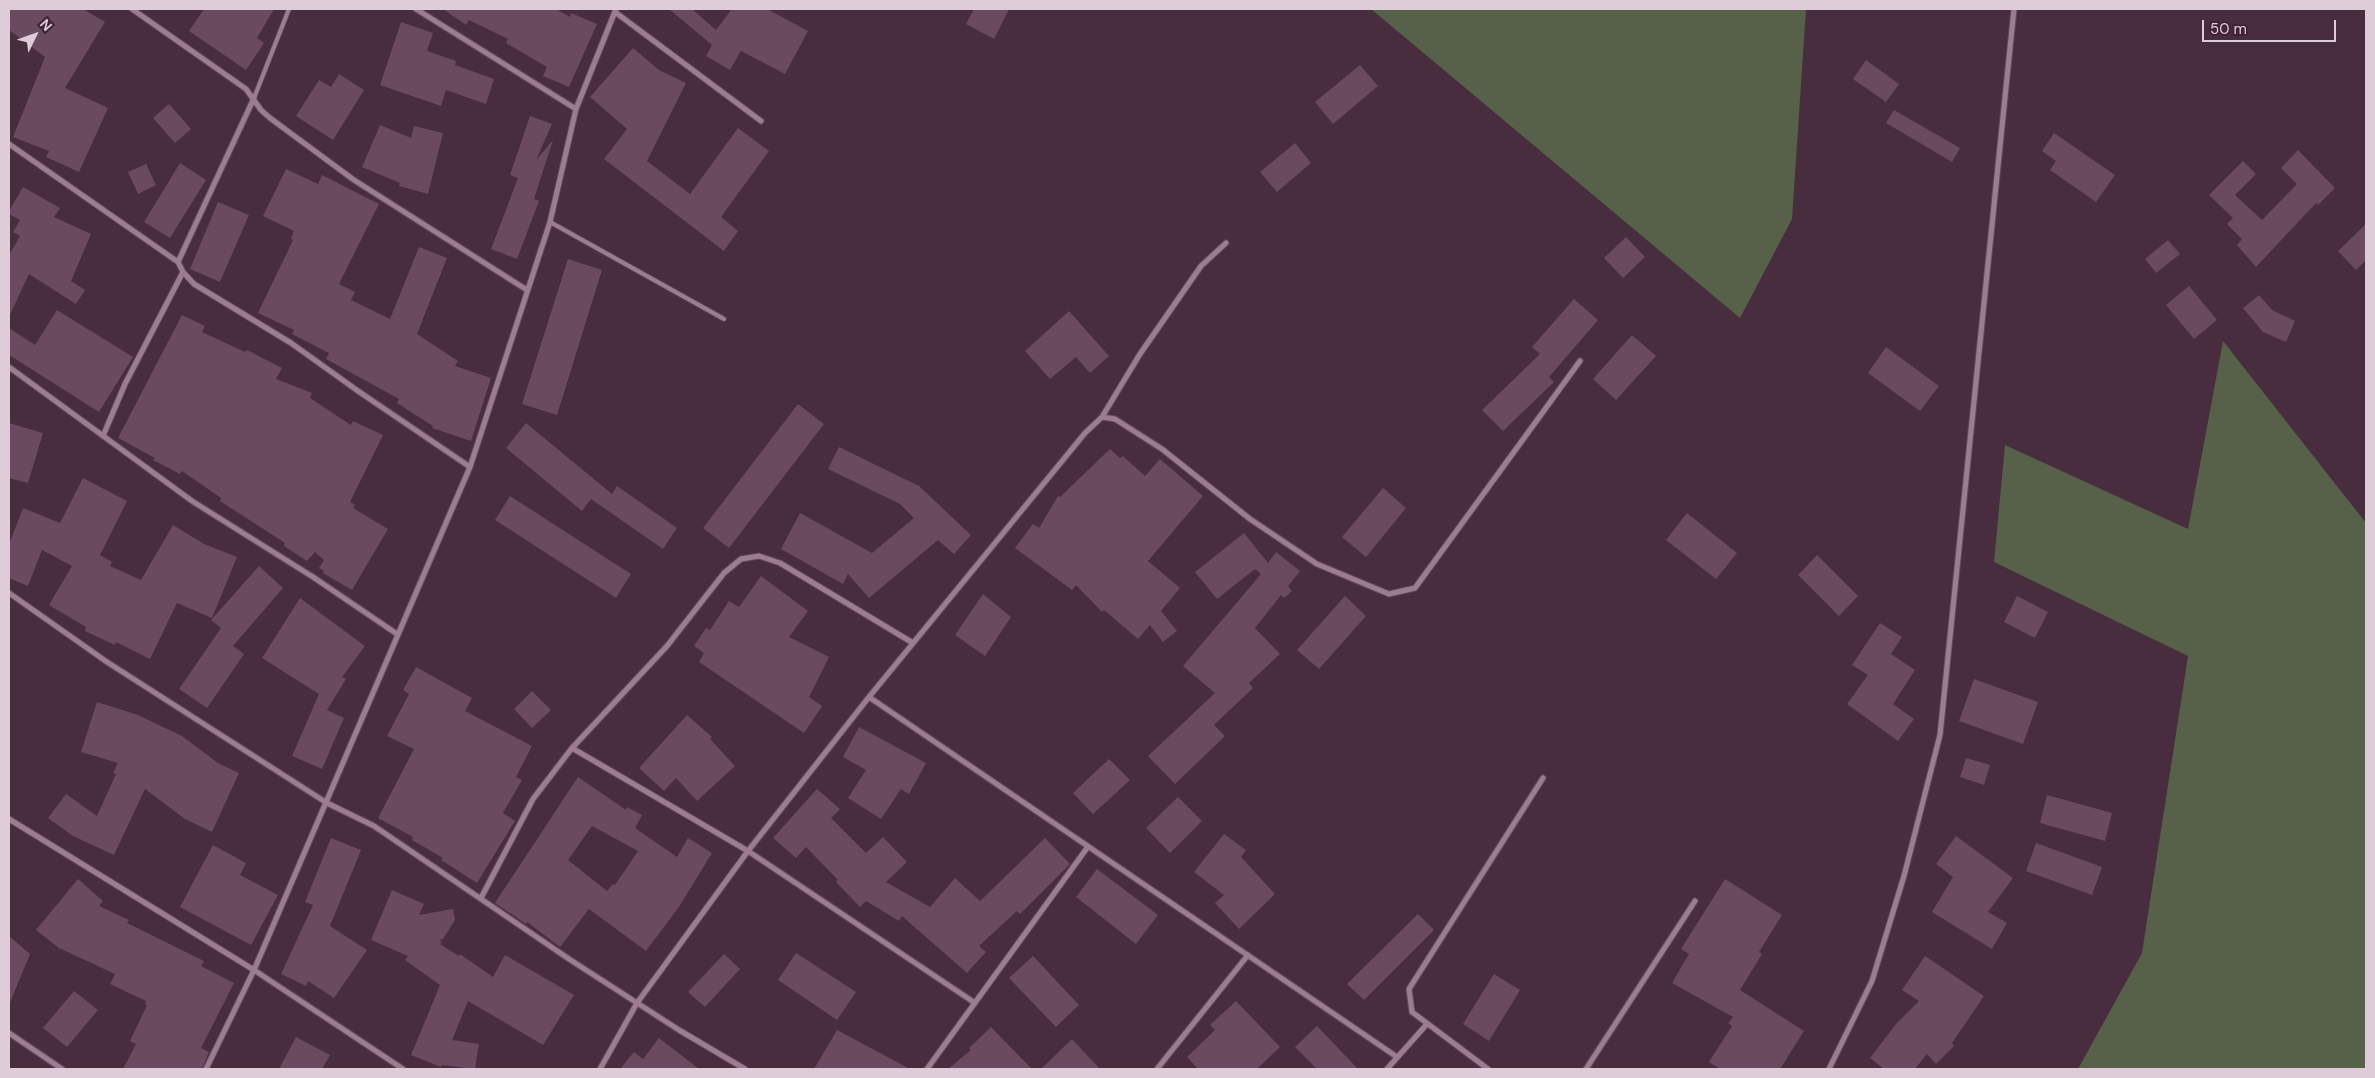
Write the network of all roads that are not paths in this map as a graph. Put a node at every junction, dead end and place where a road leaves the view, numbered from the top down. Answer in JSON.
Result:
{"nodes":[{"id":1,"x":132,"y":9,"type":"edge"},
{"id":2,"x":289,"y":9,"type":"edge"},
{"id":3,"x":416,"y":9,"type":"edge"},
{"id":4,"x":2014,"y":9,"type":"edge"},
{"id":5,"x":615,"y":10,"type":"edge"},
{"id":6,"x":254,"y":98,"type":"junction"},
{"id":7,"x":576,"y":109,"type":"junction"},
{"id":8,"x":761,"y":121,"type":"dead end"},
{"id":9,"x":9,"y":144,"type":"edge"},
{"id":10,"x":550,"y":222,"type":"junction"},
{"id":11,"x":1226,"y":243,"type":"dead end"},
{"id":12,"x":178,"y":262,"type":"junction"},
{"id":13,"x":183,"y":272,"type":"junction"},
{"id":14,"x":527,"y":290,"type":"junction"},
{"id":15,"x":724,"y":319,"type":"dead end"},
{"id":16,"x":1580,"y":361,"type":"dead end"},
{"id":17,"x":9,"y":367,"type":"edge"},
{"id":18,"x":1102,"y":416,"type":"junction"},
{"id":19,"x":103,"y":436,"type":"junction"},
{"id":20,"x":470,"y":466,"type":"junction"},
{"id":21,"x":9,"y":593,"type":"edge"},
{"id":22,"x":397,"y":634,"type":"junction"},
{"id":23,"x":913,"y":643,"type":"junction"},
{"id":24,"x":869,"y":697,"type":"junction"},
{"id":25,"x":572,"y":748,"type":"junction"},
{"id":26,"x":1543,"y":778,"type":"dead end"},
{"id":27,"x":327,"y":803,"type":"junction"},
{"id":28,"x":9,"y":819,"type":"edge"},
{"id":29,"x":1087,"y":848,"type":"junction"},
{"id":30,"x":748,"y":851,"type":"junction"},
{"id":31,"x":481,"y":898,"type":"junction"},
{"id":32,"x":1695,"y":901,"type":"dead end"},
{"id":33,"x":1248,"y":956,"type":"junction"},
{"id":34,"x":254,"y":970,"type":"junction"},
{"id":35,"x":637,"y":1003,"type":"junction"},
{"id":36,"x":975,"y":1003,"type":"junction"},
{"id":37,"x":1427,"y":1024,"type":"junction"},
{"id":38,"x":9,"y":1033,"type":"edge"},
{"id":39,"x":1397,"y":1057,"type":"junction"},
{"id":40,"x":62,"y":1069,"type":"edge"},
{"id":41,"x":206,"y":1069,"type":"edge"},
{"id":42,"x":402,"y":1069,"type":"edge"},
{"id":43,"x":600,"y":1069,"type":"edge"},
{"id":44,"x":746,"y":1069,"type":"edge"},
{"id":45,"x":927,"y":1069,"type":"edge"},
{"id":46,"x":1157,"y":1069,"type":"edge"},
{"id":47,"x":1387,"y":1069,"type":"edge"},
{"id":48,"x":1488,"y":1069,"type":"edge"},
{"id":49,"x":1586,"y":1069,"type":"edge"},
{"id":50,"x":1829,"y":1069,"type":"edge"}],
"edges":[{"from":1,"to":6,"type":"street"},
{"from":2,"to":6,"type":"lane"},
{"from":3,"to":7,"type":"street"},
{"from":4,"to":50,"type":"street"},
{"from":5,"to":7,"type":"street"},
{"from":5,"to":8,"type":"street"},
{"from":6,"to":12,"type":"street"},
{"from":6,"to":14,"type":"street"},
{"from":7,"to":10,"type":"street"},
{"from":9,"to":12,"type":"street"},
{"from":10,"to":14,"type":"street"},
{"from":10,"to":15,"type":"lane"},
{"from":11,"to":18,"type":"street"},
{"from":12,"to":13,"type":"street"},
{"from":13,"to":19,"type":"street"},
{"from":13,"to":20,"type":"street"},
{"from":14,"to":20,"type":"street"},
{"from":16,"to":18,"type":"street"},
{"from":17,"to":19,"type":"street"},
{"from":18,"to":23,"type":"street"},
{"from":19,"to":22,"type":"street"},
{"from":20,"to":22,"type":"street"},
{"from":21,"to":27,"type":"street"},
{"from":22,"to":27,"type":"street"},
{"from":23,"to":24,"type":"street"},
{"from":23,"to":25,"type":"street"},
{"from":24,"to":29,"type":"street"},
{"from":24,"to":30,"type":"street"},
{"from":25,"to":30,"type":"street"},
{"from":25,"to":31,"type":"street"},
{"from":26,"to":37,"type":"street"},
{"from":27,"to":31,"type":"street"},
{"from":27,"to":34,"type":"street"},
{"from":28,"to":34,"type":"street"},
{"from":29,"to":33,"type":"street"},
{"from":29,"to":36,"type":"street"},
{"from":30,"to":35,"type":"street"},
{"from":30,"to":36,"type":"street"},
{"from":31,"to":35,"type":"street"},
{"from":32,"to":49,"type":"street"},
{"from":33,"to":39,"type":"street"},
{"from":33,"to":46,"type":"street"},
{"from":34,"to":41,"type":"street"},
{"from":34,"to":42,"type":"street"},
{"from":35,"to":43,"type":"street"},
{"from":35,"to":44,"type":"street"},
{"from":36,"to":45,"type":"street"},
{"from":37,"to":39,"type":"street"},
{"from":37,"to":48,"type":"street"},
{"from":38,"to":40,"type":"street"},
{"from":39,"to":47,"type":"street"}]}
